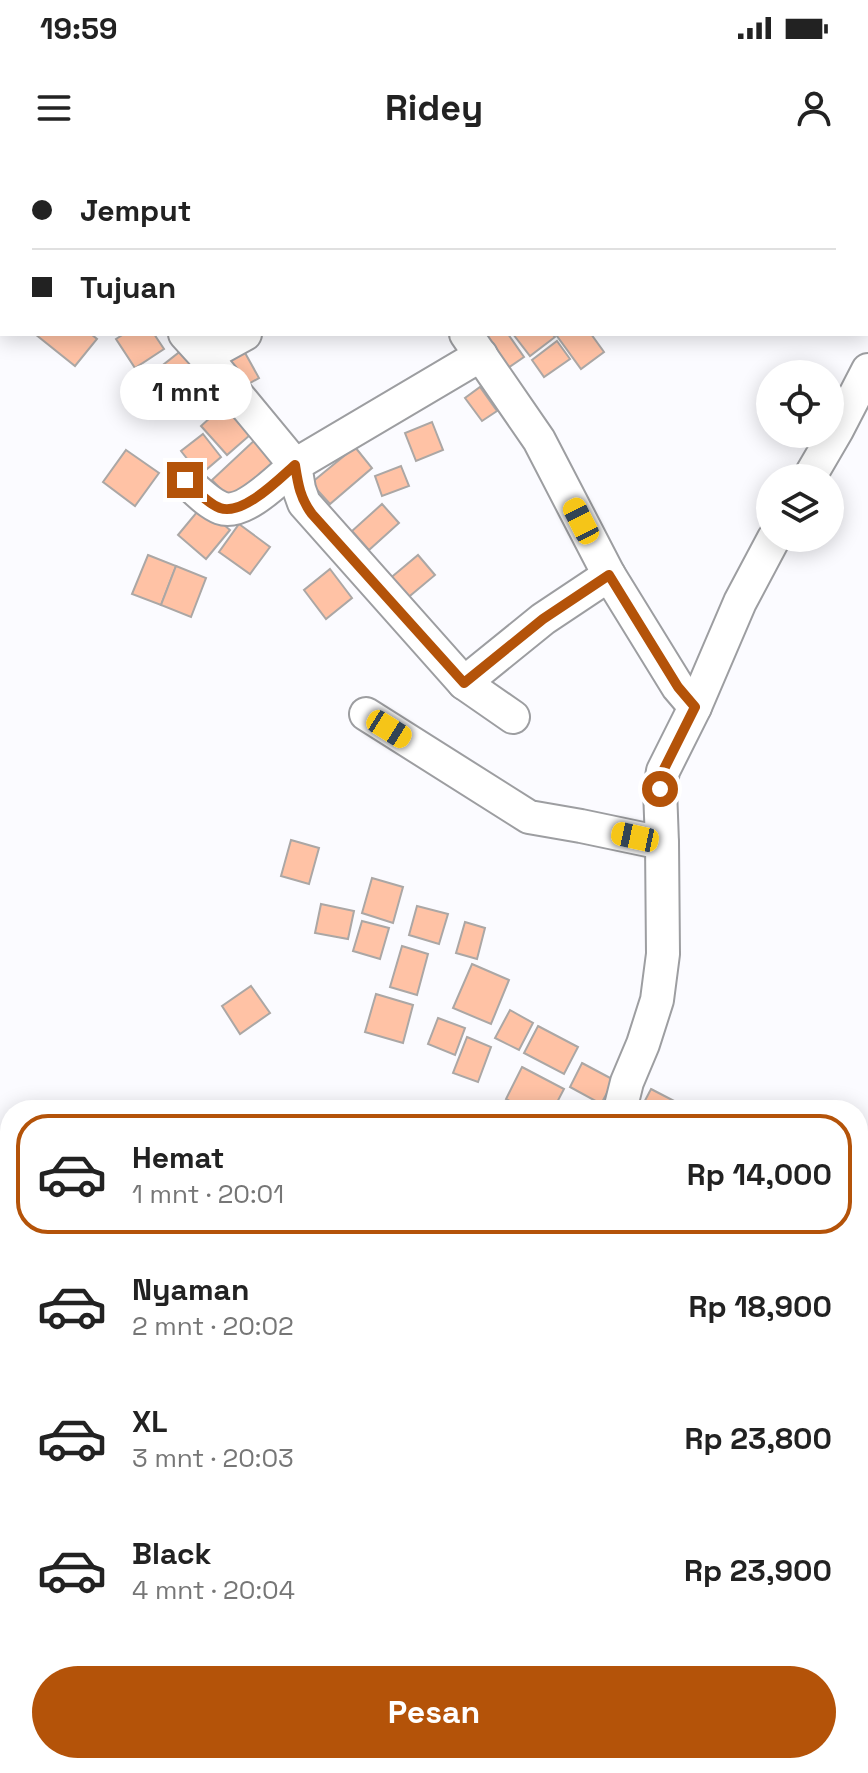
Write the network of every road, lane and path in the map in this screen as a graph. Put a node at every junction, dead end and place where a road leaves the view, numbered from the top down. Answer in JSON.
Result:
{"nodes":[{"id":1,"x":236,"y":336,"type":"edge"},
{"id":2,"x":195,"y":345,"type":"edge"},
{"id":3,"x":473,"y":345,"type":"edge"},
{"id":4,"x":868,"y":370,"type":"edge"},
{"id":5,"x":817,"y":464,"type":"edge"},
{"id":6,"x":295,"y":465,"type":"junction"},
{"id":7,"x":185,"y":480,"type":"dead end"},
{"id":8,"x":767,"y":552,"type":"edge"},
{"id":9,"x":609,"y":575,"type":"junction"},
{"id":10,"x":464,"y":683,"type":"junction"},
{"id":11,"x":695,"y":707,"type":"junction"},
{"id":12,"x":366,"y":714,"type":"dead end"},
{"id":13,"x":513,"y":717,"type":"dead end"},
{"id":14,"x":662,"y":843,"type":"junction"},
{"id":15,"x":622,"y":1100,"type":"edge"}],
"edges":[{"from":1,"to":2,"type":"street"},
{"from":2,"to":6,"type":"street"},
{"from":3,"to":6,"type":"street"},
{"from":3,"to":9,"type":"street"},
{"from":4,"to":5,"type":"street"},
{"from":6,"to":7,"type":"street"},
{"from":6,"to":10,"type":"street"},
{"from":8,"to":11,"type":"street"},
{"from":9,"to":10,"type":"street"},
{"from":9,"to":11,"type":"street"},
{"from":10,"to":13,"type":"street"},
{"from":11,"to":14,"type":"street"},
{"from":12,"to":14,"type":"street"},
{"from":14,"to":15,"type":"street"}]}
